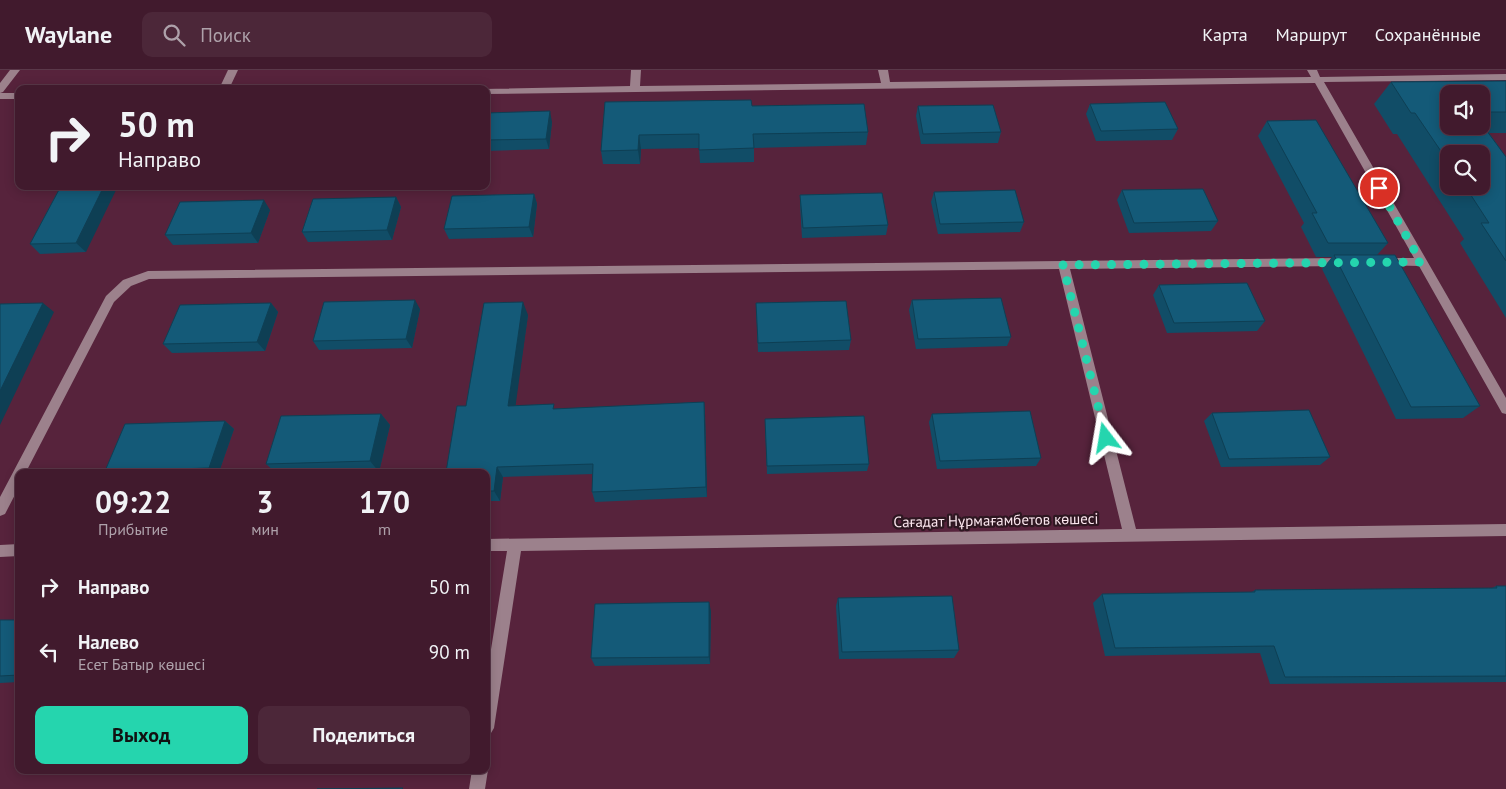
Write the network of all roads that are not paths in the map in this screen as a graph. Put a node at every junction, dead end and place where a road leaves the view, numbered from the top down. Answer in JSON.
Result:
{"nodes":[{"id":1,"x":15,"y":70,"type":"edge"},
{"id":2,"x":233,"y":70,"type":"edge"},
{"id":3,"x":636,"y":70,"type":"edge"},
{"id":4,"x":884,"y":70,"type":"edge"},
{"id":5,"x":1193,"y":70,"type":"edge"},
{"id":6,"x":1437,"y":74,"type":"edge"},
{"id":7,"x":1314,"y":75,"type":"edge"},
{"id":8,"x":1506,"y":77,"type":"edge"},
{"id":9,"x":1200,"y":81,"type":"junction"},
{"id":10,"x":226,"y":85,"type":"edge"},
{"id":11,"x":886,"y":85,"type":"junction"},
{"id":12,"x":635,"y":89,"type":"junction"},
{"id":13,"x":0,"y":90,"type":"edge"},
{"id":14,"x":490,"y":91,"type":"edge"},
{"id":15,"x":0,"y":96,"type":"edge"},
{"id":16,"x":15,"y":96,"type":"edge"},
{"id":17,"x":1351,"y":262,"type":"edge"},
{"id":18,"x":1371,"y":262,"type":"edge"},
{"id":19,"x":1421,"y":262,"type":"junction"},
{"id":20,"x":1063,"y":265,"type":"junction"},
{"id":21,"x":1506,"y":409,"type":"edge"},
{"id":22,"x":21,"y":469,"type":"edge"},
{"id":23,"x":15,"y":481,"type":"edge"},
{"id":24,"x":0,"y":510,"type":"edge"},
{"id":25,"x":1506,"y":530,"type":"edge"},
{"id":26,"x":1130,"y":534,"type":"junction"},
{"id":27,"x":514,"y":544,"type":"junction"},
{"id":28,"x":490,"y":545,"type":"edge"},
{"id":29,"x":15,"y":550,"type":"edge"},
{"id":30,"x":0,"y":551,"type":"edge"},
{"id":31,"x":490,"y":702,"type":"edge"},
{"id":32,"x":479,"y":774,"type":"edge"},
{"id":33,"x":477,"y":789,"type":"edge"}],
"edges":[{"from":1,"to":13,"type":"street"},
{"from":2,"to":10,"type":"street"},
{"from":3,"to":12,"type":"street"},
{"from":4,"to":11,"type":"street"},
{"from":5,"to":9,"type":"street"},
{"from":6,"to":7,"type":"street"},
{"from":6,"to":8,"type":"street"},
{"from":7,"to":9,"type":"street"},
{"from":7,"to":19,"type":"street"},
{"from":9,"to":11,"type":"street"},
{"from":11,"to":12,"type":"street"},
{"from":12,"to":14,"type":"street"},
{"from":15,"to":16,"type":"street"},
{"from":17,"to":20,"type":"street"},
{"from":18,"to":19,"type":"street"},
{"from":19,"to":21,"type":"street"},
{"from":20,"to":22,"type":"street"},
{"from":20,"to":26,"type":"street"},
{"from":23,"to":24,"type":"street"},
{"from":25,"to":26,"type":"street","name":"Сағадат Нұрмағамбетов көшесі"},
{"from":26,"to":27,"type":"street","name":"Сағадат Нұрмағамбетов көшесі"},
{"from":27,"to":28,"type":"street","name":"Сағадат Нұрмағамбетов көшесі"},
{"from":27,"to":31,"type":"street"},
{"from":29,"to":30,"type":"street"},
{"from":32,"to":33,"type":"street"}]}
